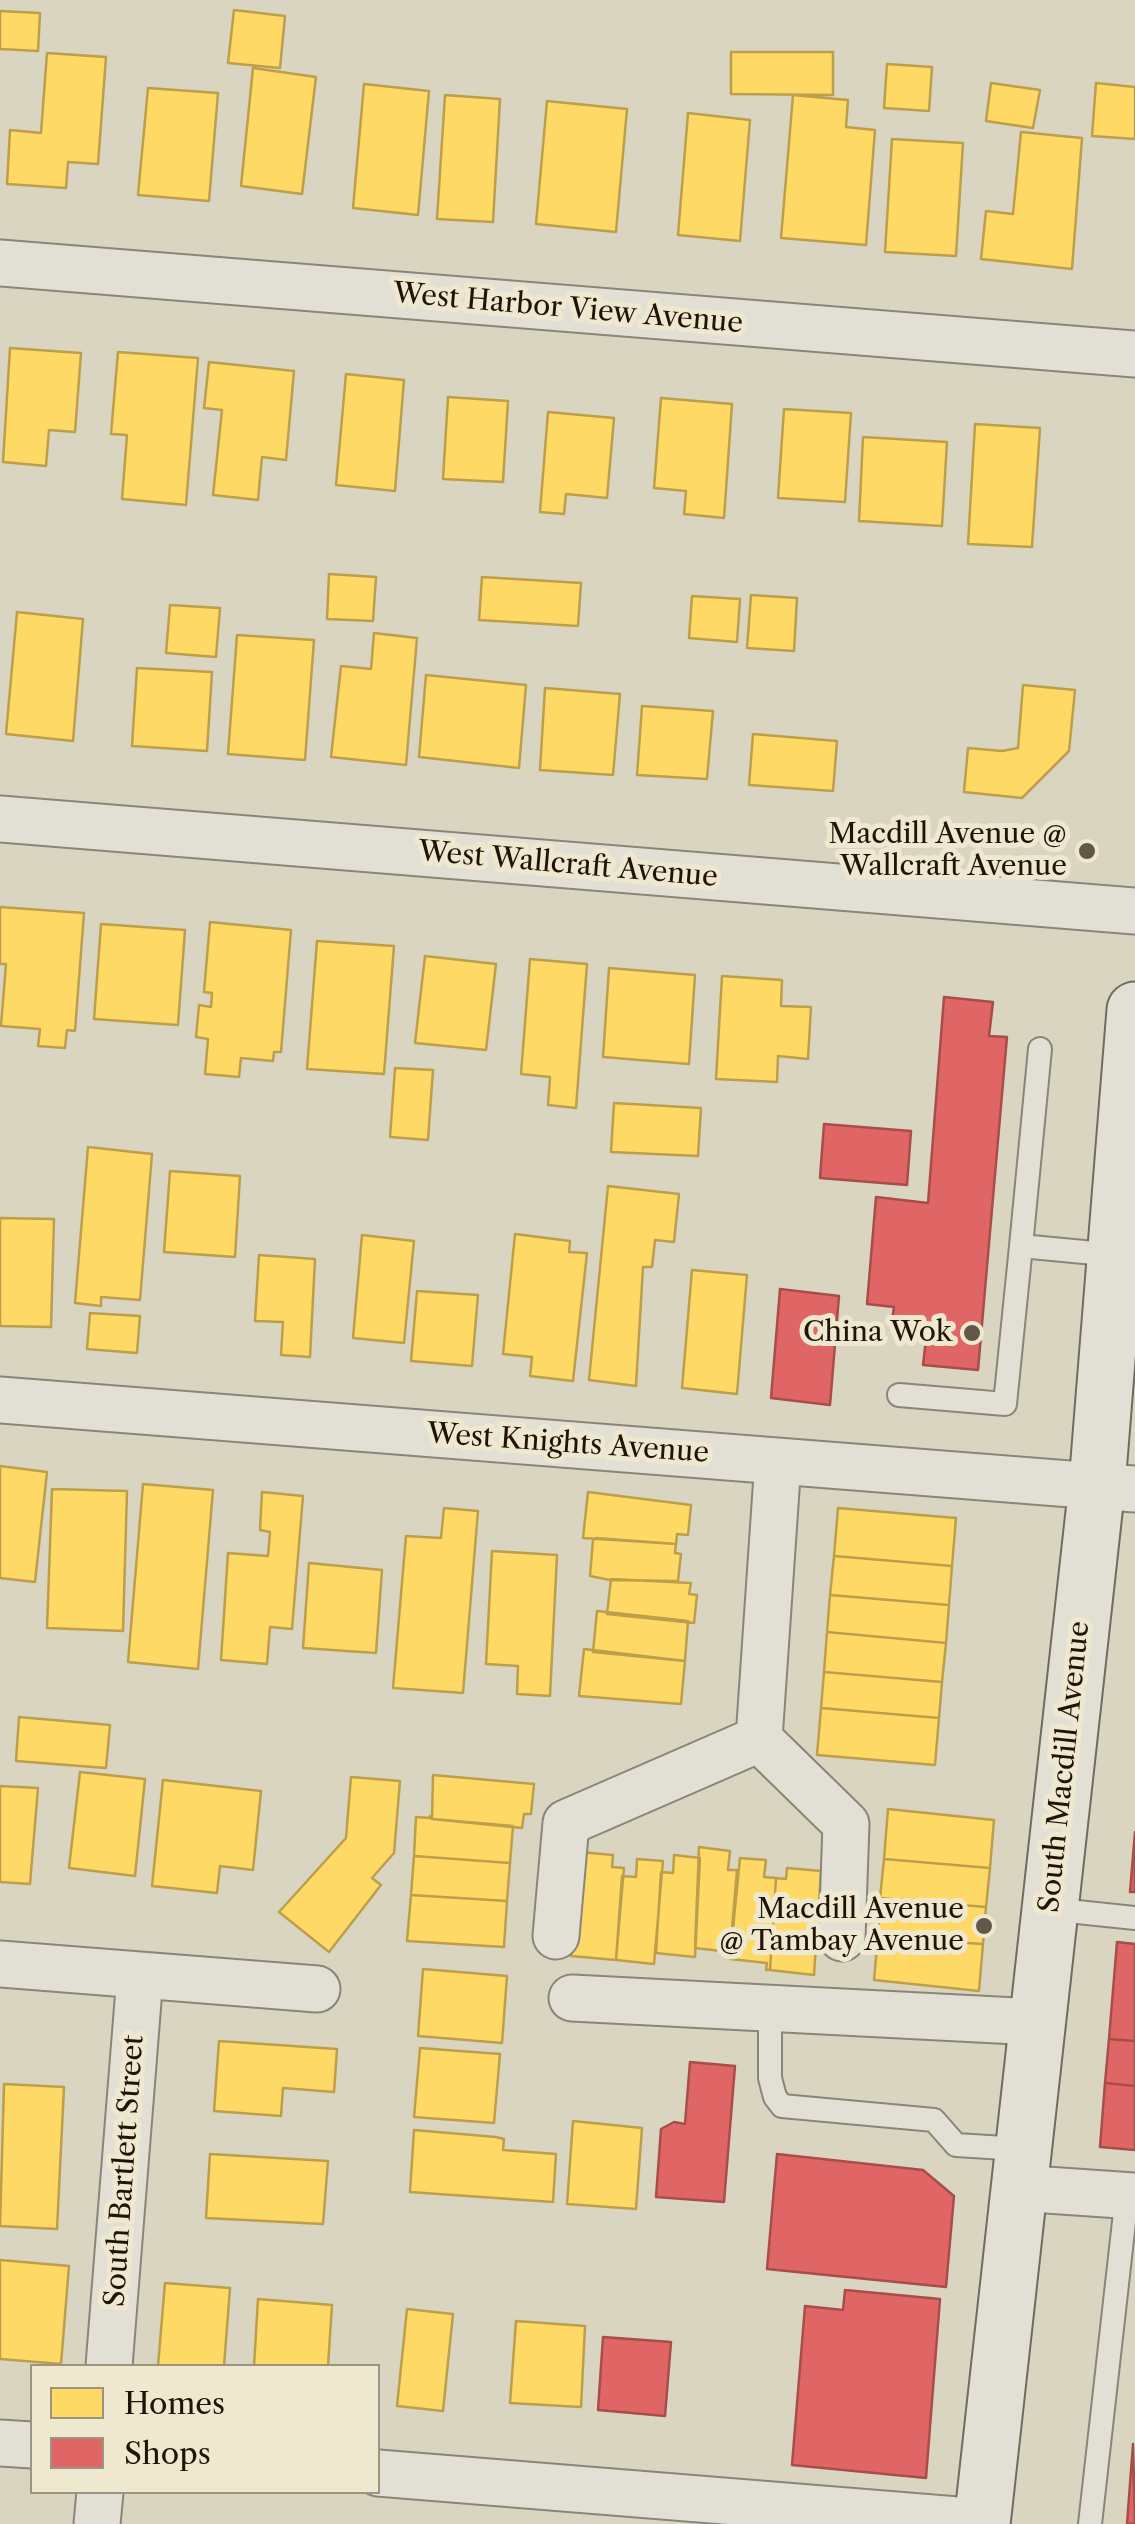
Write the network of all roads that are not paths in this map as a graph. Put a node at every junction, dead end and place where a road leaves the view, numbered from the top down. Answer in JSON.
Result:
{"nodes":[{"id":1,"x":0,"y":263,"type":"edge"},
{"id":2,"x":1135,"y":354,"type":"edge"},
{"id":3,"x":0,"y":820,"type":"edge"},
{"id":4,"x":1135,"y":911,"type":"edge"},
{"id":5,"x":1135,"y":1010,"type":"edge"},
{"id":6,"x":1040,"y":1049,"type":"dead end"},
{"id":7,"x":1021,"y":1246,"type":"junction"},
{"id":8,"x":1121,"y":1275,"type":"edge"},
{"id":9,"x":898,"y":1395,"type":"dead end"},
{"id":10,"x":0,"y":1400,"type":"edge"},
{"id":11,"x":778,"y":1461,"type":"junction"},
{"id":12,"x":1116,"y":1487,"type":"edge"},
{"id":13,"x":759,"y":1739,"type":"junction"},
{"id":14,"x":1048,"y":1909,"type":"junction"},
{"id":15,"x":1135,"y":1918,"type":"edge"},
{"id":16,"x":556,"y":1936,"type":"dead end"},
{"id":17,"x":842,"y":1938,"type":"dead end"},
{"id":18,"x":0,"y":1964,"type":"edge"},
{"id":19,"x":140,"y":1976,"type":"junction"},
{"id":20,"x":317,"y":1989,"type":"dead end"},
{"id":21,"x":572,"y":1998,"type":"dead end"},
{"id":22,"x":770,"y":2008,"type":"junction"},
{"id":23,"x":1036,"y":2022,"type":"junction"},
{"id":24,"x":1019,"y":2168,"type":"junction"},
{"id":25,"x":1131,"y":2196,"type":"edge"},
{"id":26,"x":109,"y":2364,"type":"edge"},
{"id":27,"x":0,"y":2443,"type":"edge"},
{"id":28,"x":30,"y":2446,"type":"edge"},
{"id":29,"x":380,"y":2473,"type":"edge"},
{"id":30,"x":100,"y":2494,"type":"edge"},
{"id":31,"x":982,"y":2523,"type":"edge"},
{"id":32,"x":97,"y":2524,"type":"edge"},
{"id":33,"x":1090,"y":2524,"type":"edge"}],
"edges":[{"from":1,"to":2,"type":"street","name":"West Harbor View Avenue"},
{"from":3,"to":4,"type":"street","name":"West Wallcraft Avenue"},
{"from":5,"to":8,"type":"street","name":"South Macdill Avenue"},
{"from":6,"to":7,"type":"lane"},
{"from":7,"to":8,"type":"lane"},
{"from":7,"to":9,"type":"lane"},
{"from":8,"to":12,"type":"street","name":"South Macdill Avenue"},
{"from":10,"to":11,"type":"street","name":"West Knights Avenue"},
{"from":11,"to":12,"type":"street","name":"West Knights Avenue"},
{"from":11,"to":13,"type":"street"},
{"from":12,"to":14,"type":"street","name":"South Macdill Avenue"},
{"from":13,"to":16,"type":"street"},
{"from":13,"to":17,"type":"street"},
{"from":14,"to":15,"type":"lane"},
{"from":14,"to":23,"type":"street","name":"South Macdill Avenue"},
{"from":18,"to":19,"type":"street"},
{"from":19,"to":20,"type":"street"},
{"from":19,"to":26,"type":"street","name":"South Bartlett Street"},
{"from":21,"to":22,"type":"street"},
{"from":22,"to":23,"type":"street"},
{"from":22,"to":24,"type":"lane"},
{"from":23,"to":24,"type":"street","name":"South Macdill Avenue"},
{"from":24,"to":25,"type":"street"},
{"from":24,"to":31,"type":"street","name":"South Macdill Avenue"},
{"from":25,"to":33,"type":"lane"},
{"from":27,"to":28,"type":"street"},
{"from":29,"to":31,"type":"street"},
{"from":30,"to":32,"type":"street"}]}
